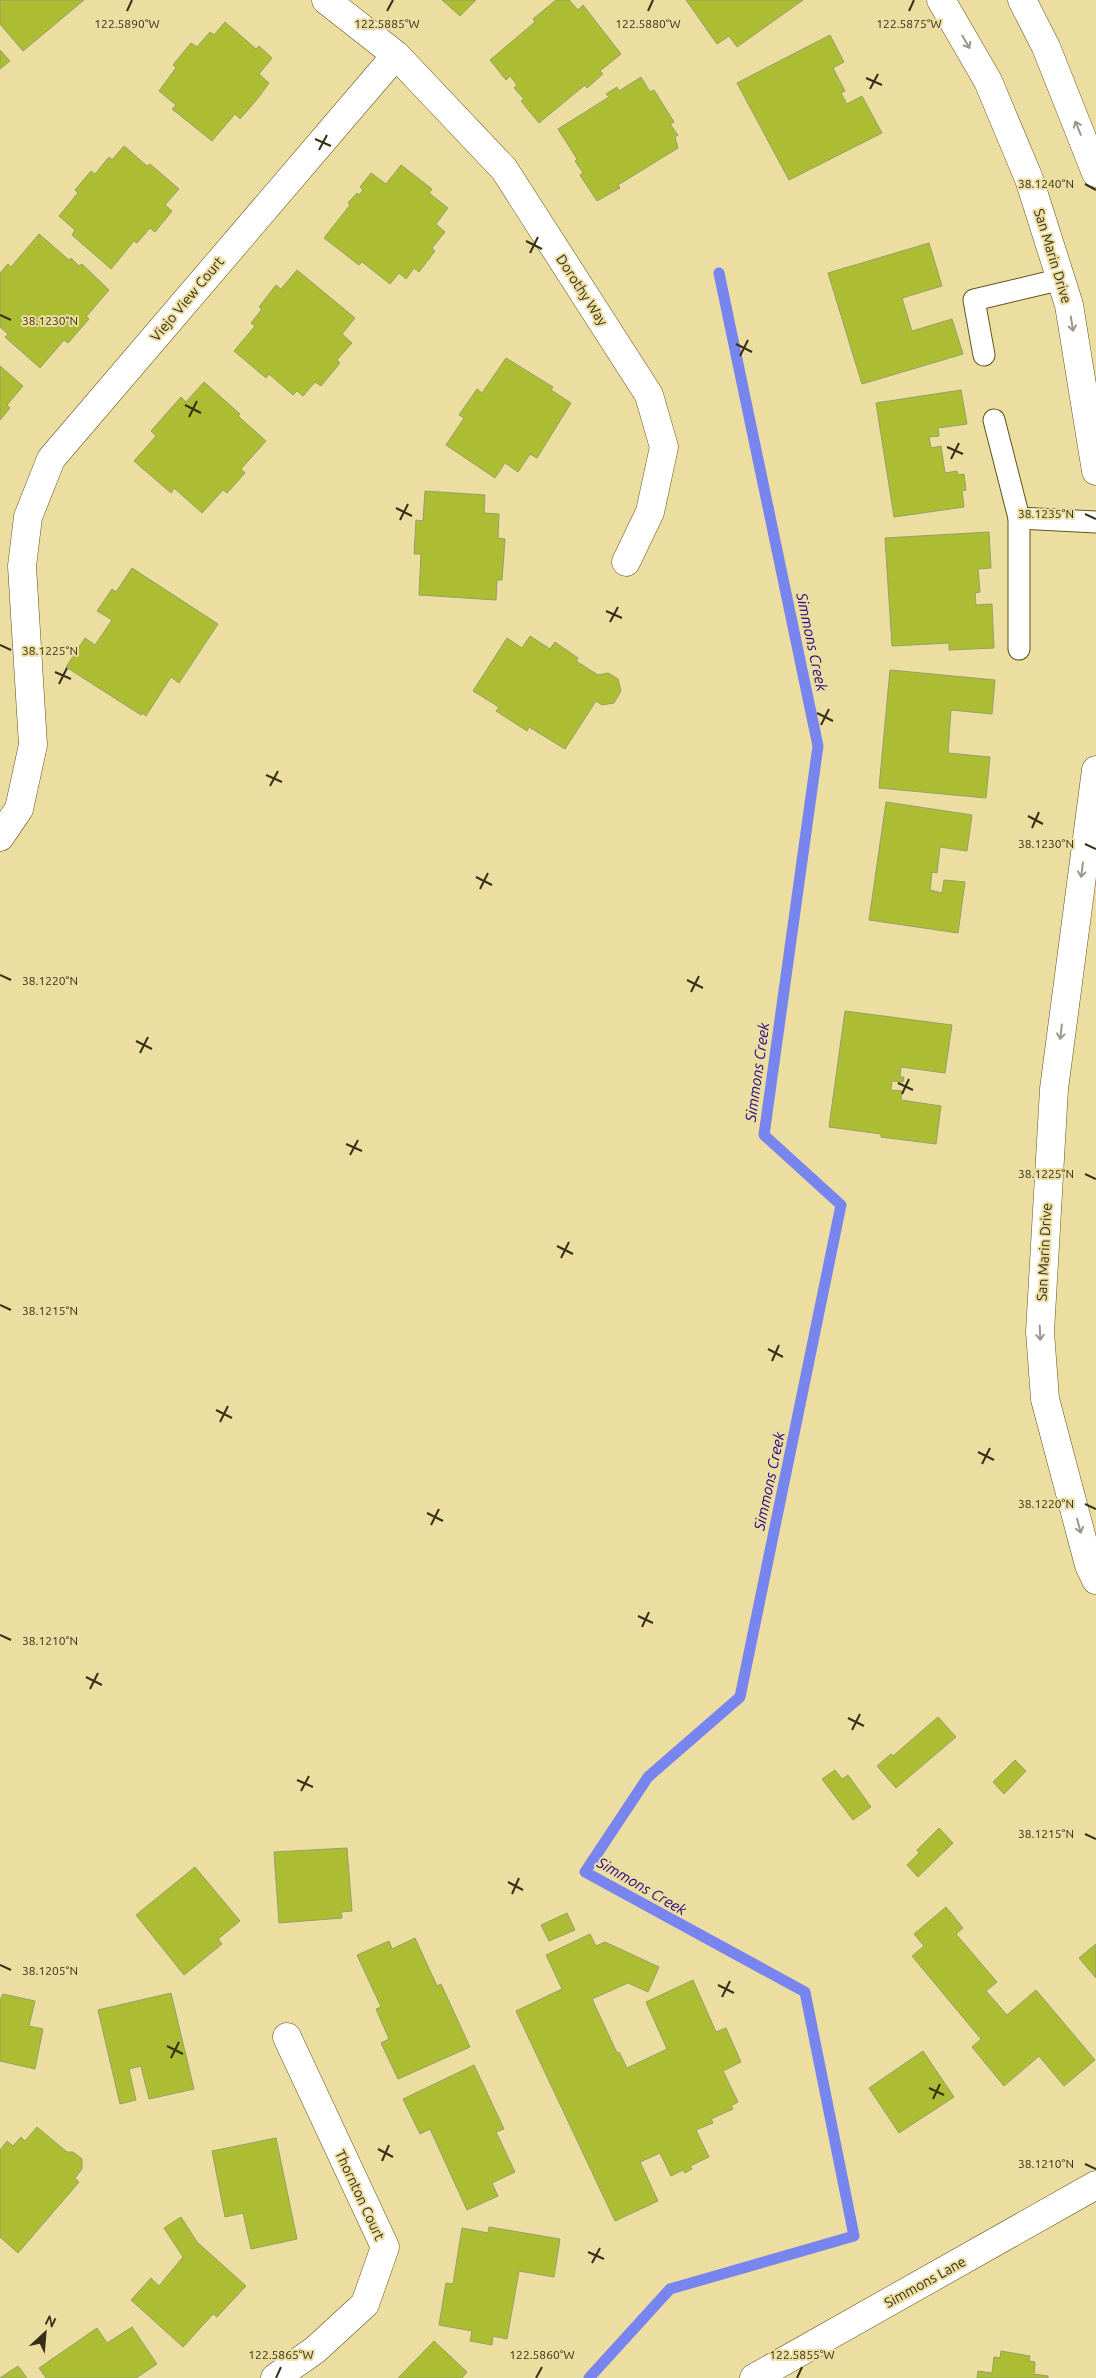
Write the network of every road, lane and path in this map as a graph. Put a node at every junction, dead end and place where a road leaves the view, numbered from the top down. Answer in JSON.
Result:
{"nodes":[{"id":1,"x":326,"y":0,"type":"edge"},
{"id":2,"x":941,"y":0,"type":"edge"},
{"id":3,"x":1022,"y":0,"type":"edge"},
{"id":4,"x":396,"y":55,"type":"junction"},
{"id":5,"x":1096,"y":173,"type":"edge"},
{"id":6,"x":1062,"y":279,"type":"junction"},
{"id":7,"x":984,"y":355,"type":"dead end"},
{"id":8,"x":994,"y":420,"type":"dead end"},
{"id":9,"x":1096,"y":471,"type":"edge"},
{"id":10,"x":1019,"y":518,"type":"junction"},
{"id":11,"x":1096,"y":522,"type":"edge"},
{"id":12,"x":626,"y":562,"type":"dead end"},
{"id":13,"x":1018,"y":649,"type":"dead end"},
{"id":14,"x":1096,"y":770,"type":"edge"},
{"id":15,"x":0,"y":837,"type":"edge"},
{"id":16,"x":1096,"y":1580,"type":"edge"},
{"id":17,"x":287,"y":2037,"type":"dead end"},
{"id":18,"x":1096,"y":2185,"type":"edge"},
{"id":19,"x":275,"y":2378,"type":"edge"},
{"id":20,"x":754,"y":2378,"type":"edge"}],
"edges":[{"from":1,"to":4,"type":"street","name":"Dorothy Way"},
{"from":2,"to":6,"type":"street","name":"San Marin Drive","one_way":true},
{"from":5,"to":3,"type":"street","one_way":true},
{"from":4,"to":12,"type":"street","name":"Dorothy Way"},
{"from":4,"to":15,"type":"street","name":"Viejo View Court"},
{"from":6,"to":7,"type":"lane"},
{"from":6,"to":9,"type":"street","name":"San Marin Drive","one_way":true},
{"from":8,"to":10,"type":"lane"},
{"from":10,"to":11,"type":"lane"},
{"from":10,"to":13,"type":"lane"},
{"from":14,"to":16,"type":"street","name":"San Marin Drive","one_way":true},
{"from":17,"to":19,"type":"street","name":"Thornton Court"},
{"from":18,"to":20,"type":"street","name":"Simmons Lane"}]}
